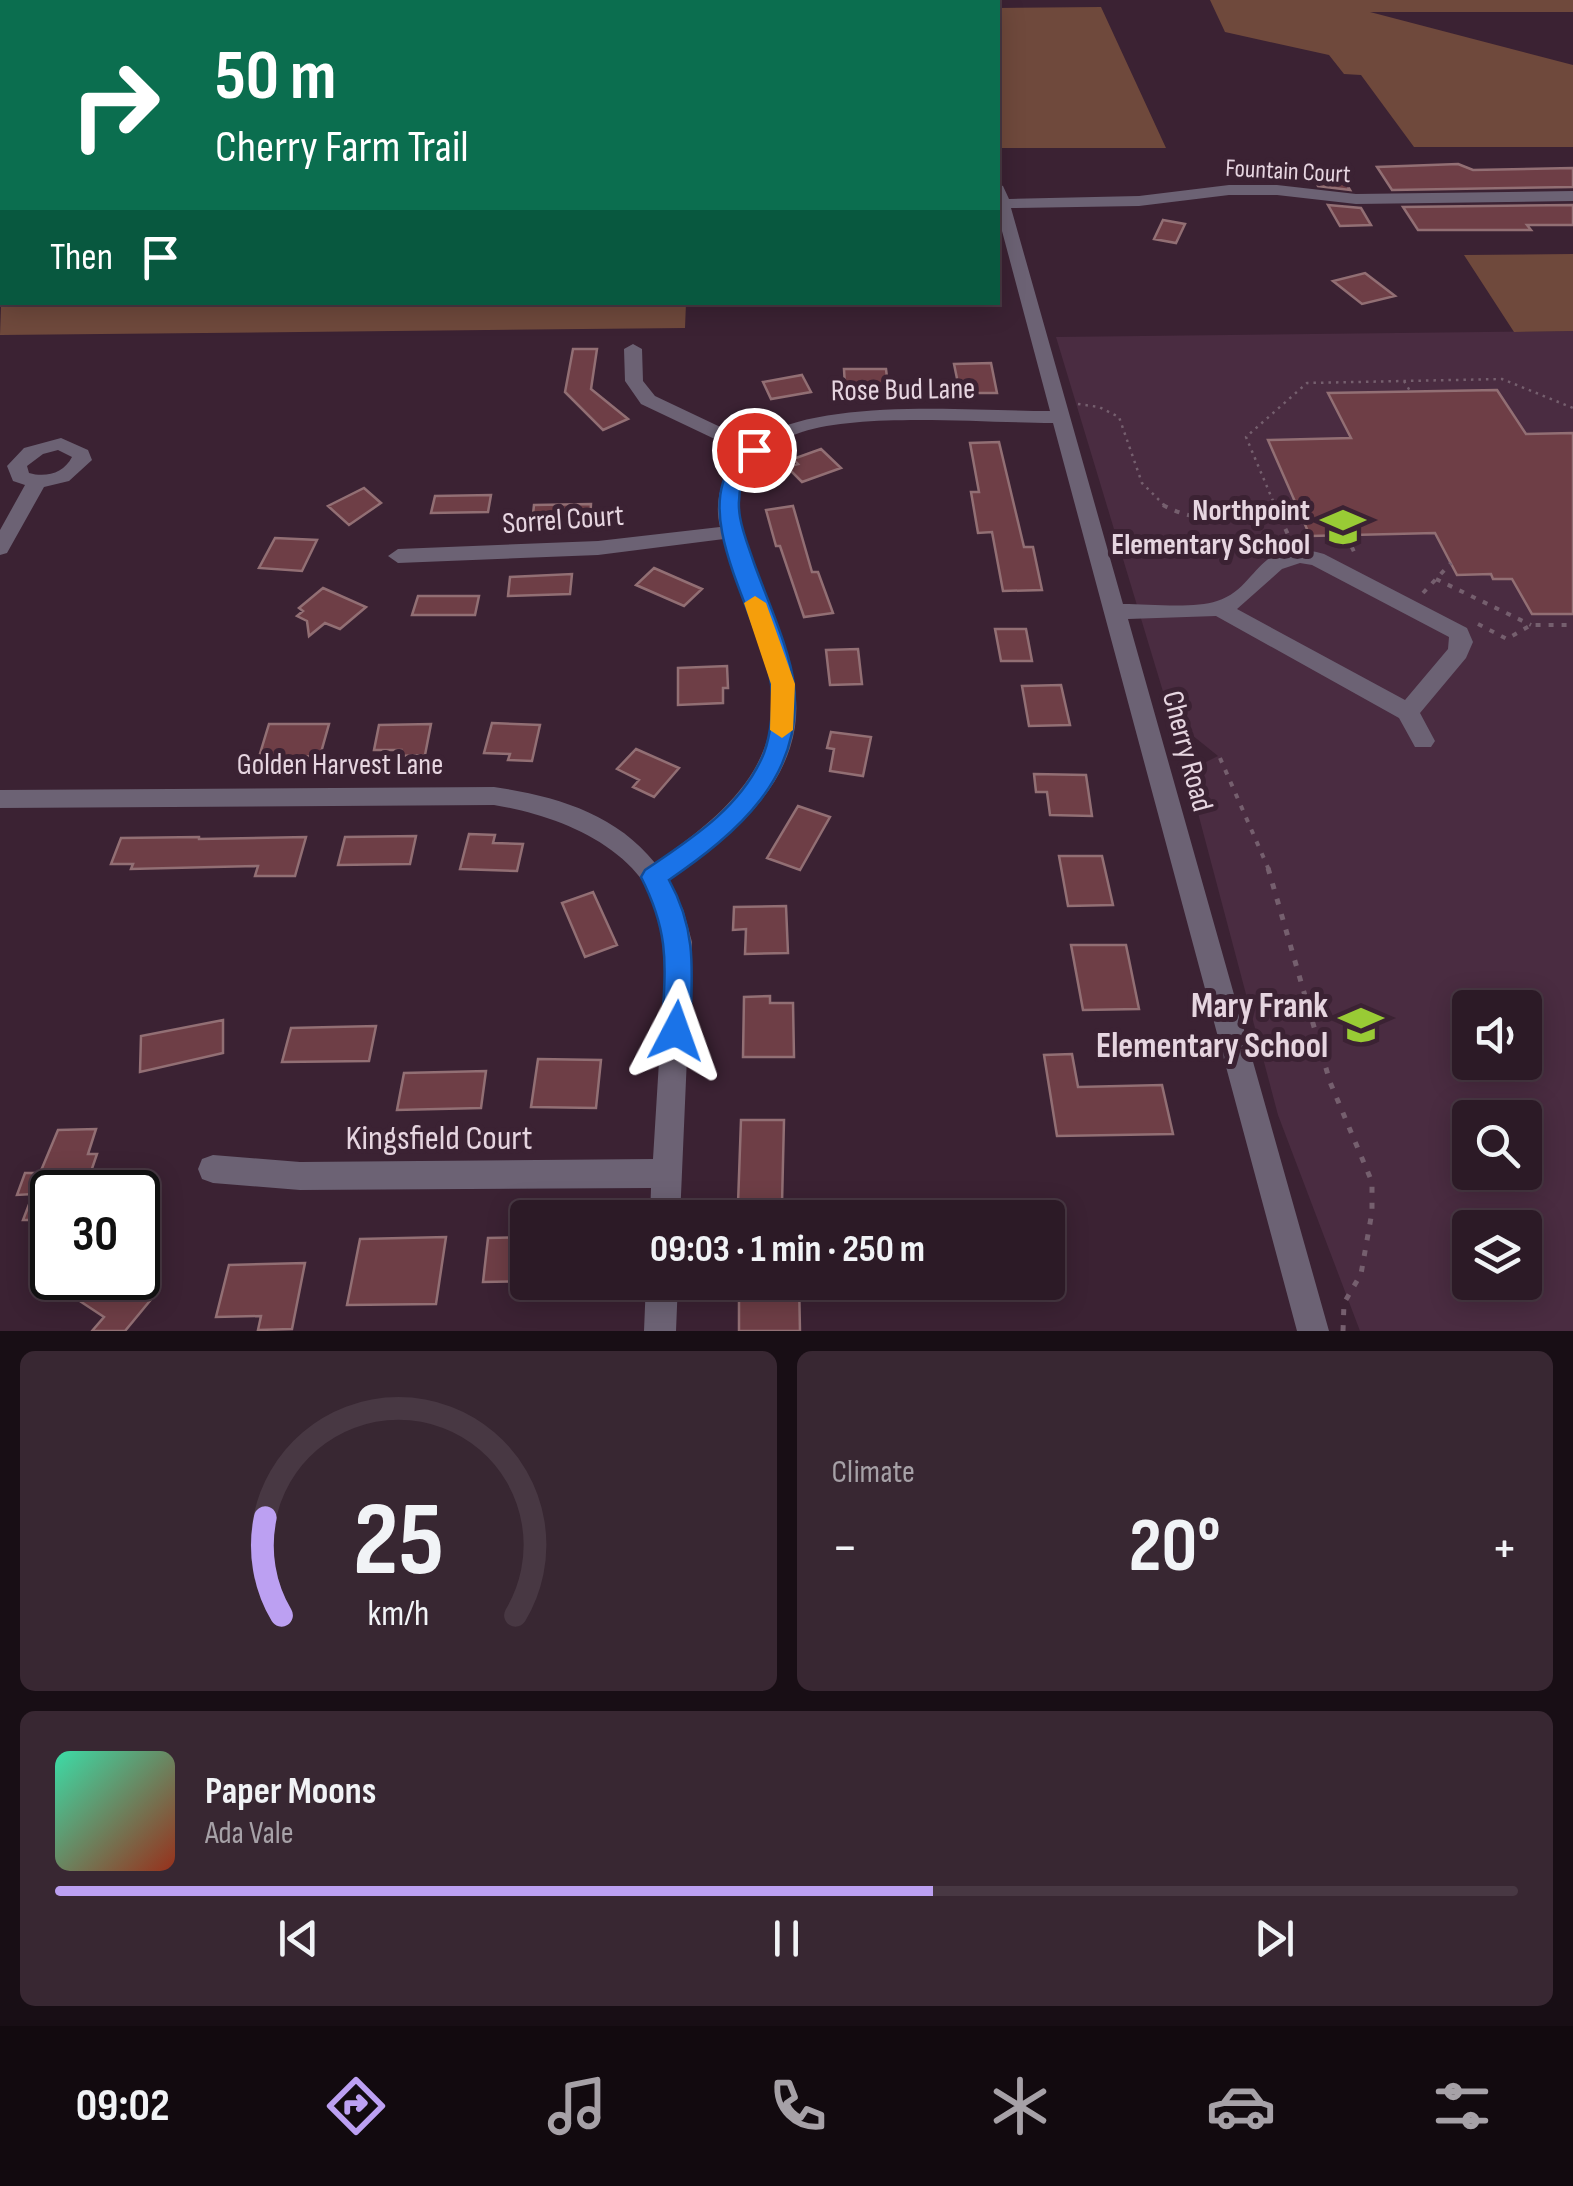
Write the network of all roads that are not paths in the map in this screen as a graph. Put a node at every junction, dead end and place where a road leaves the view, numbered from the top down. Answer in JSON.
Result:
{"nodes":[{"id":1,"x":1573,"y":196,"type":"edge"},
{"id":2,"x":1000,"y":197,"type":"edge"},
{"id":3,"x":634,"y":350,"type":"dead end"},
{"id":4,"x":1060,"y":411,"type":"junction"},
{"id":5,"x":754,"y":450,"type":"junction"},
{"id":6,"x":38,"y":482,"type":"dead end"},
{"id":7,"x":731,"y":532,"type":"junction"},
{"id":8,"x":0,"y":548,"type":"edge"},
{"id":9,"x":398,"y":556,"type":"dead end"},
{"id":10,"x":1220,"y":610,"type":"junction"},
{"id":11,"x":1116,"y":612,"type":"junction"},
{"id":12,"x":1408,"y":712,"type":"junction"},
{"id":13,"x":1423,"y":742,"type":"dead end"},
{"id":14,"x":0,"y":799,"type":"edge"},
{"id":15,"x":654,"y":877,"type":"junction"},
{"id":16,"x":213,"y":1168,"type":"dead end"},
{"id":17,"x":667,"y":1173,"type":"junction"},
{"id":18,"x":666,"y":1200,"type":"edge"},
{"id":19,"x":661,"y":1300,"type":"edge"},
{"id":20,"x":660,"y":1331,"type":"edge"},
{"id":21,"x":1313,"y":1331,"type":"edge"}],
"edges":[{"from":1,"to":2,"type":"street","name":"Fountain Court"},
{"from":2,"to":4,"type":"street","name":"Cherry Road"},
{"from":3,"to":5,"type":"street"},
{"from":4,"to":5,"type":"street","name":"Rose Bud Lane"},
{"from":4,"to":11,"type":"street","name":"Cherry Road"},
{"from":5,"to":7,"type":"street"},
{"from":6,"to":8,"type":"street"},
{"from":7,"to":9,"type":"street","name":"Sorrel Court"},
{"from":7,"to":15,"type":"street"},
{"from":10,"to":11,"type":"street"},
{"from":10,"to":12,"type":"street"},
{"from":10,"to":12,"type":"street"},
{"from":11,"to":21,"type":"street","name":"Cherry Road"},
{"from":12,"to":13,"type":"street"},
{"from":14,"to":15,"type":"street","name":"Golden Harvest Lane"},
{"from":15,"to":17,"type":"street"},
{"from":16,"to":17,"type":"street","name":"Kingsfield Court"},
{"from":17,"to":18,"type":"street"},
{"from":19,"to":20,"type":"street"}]}
